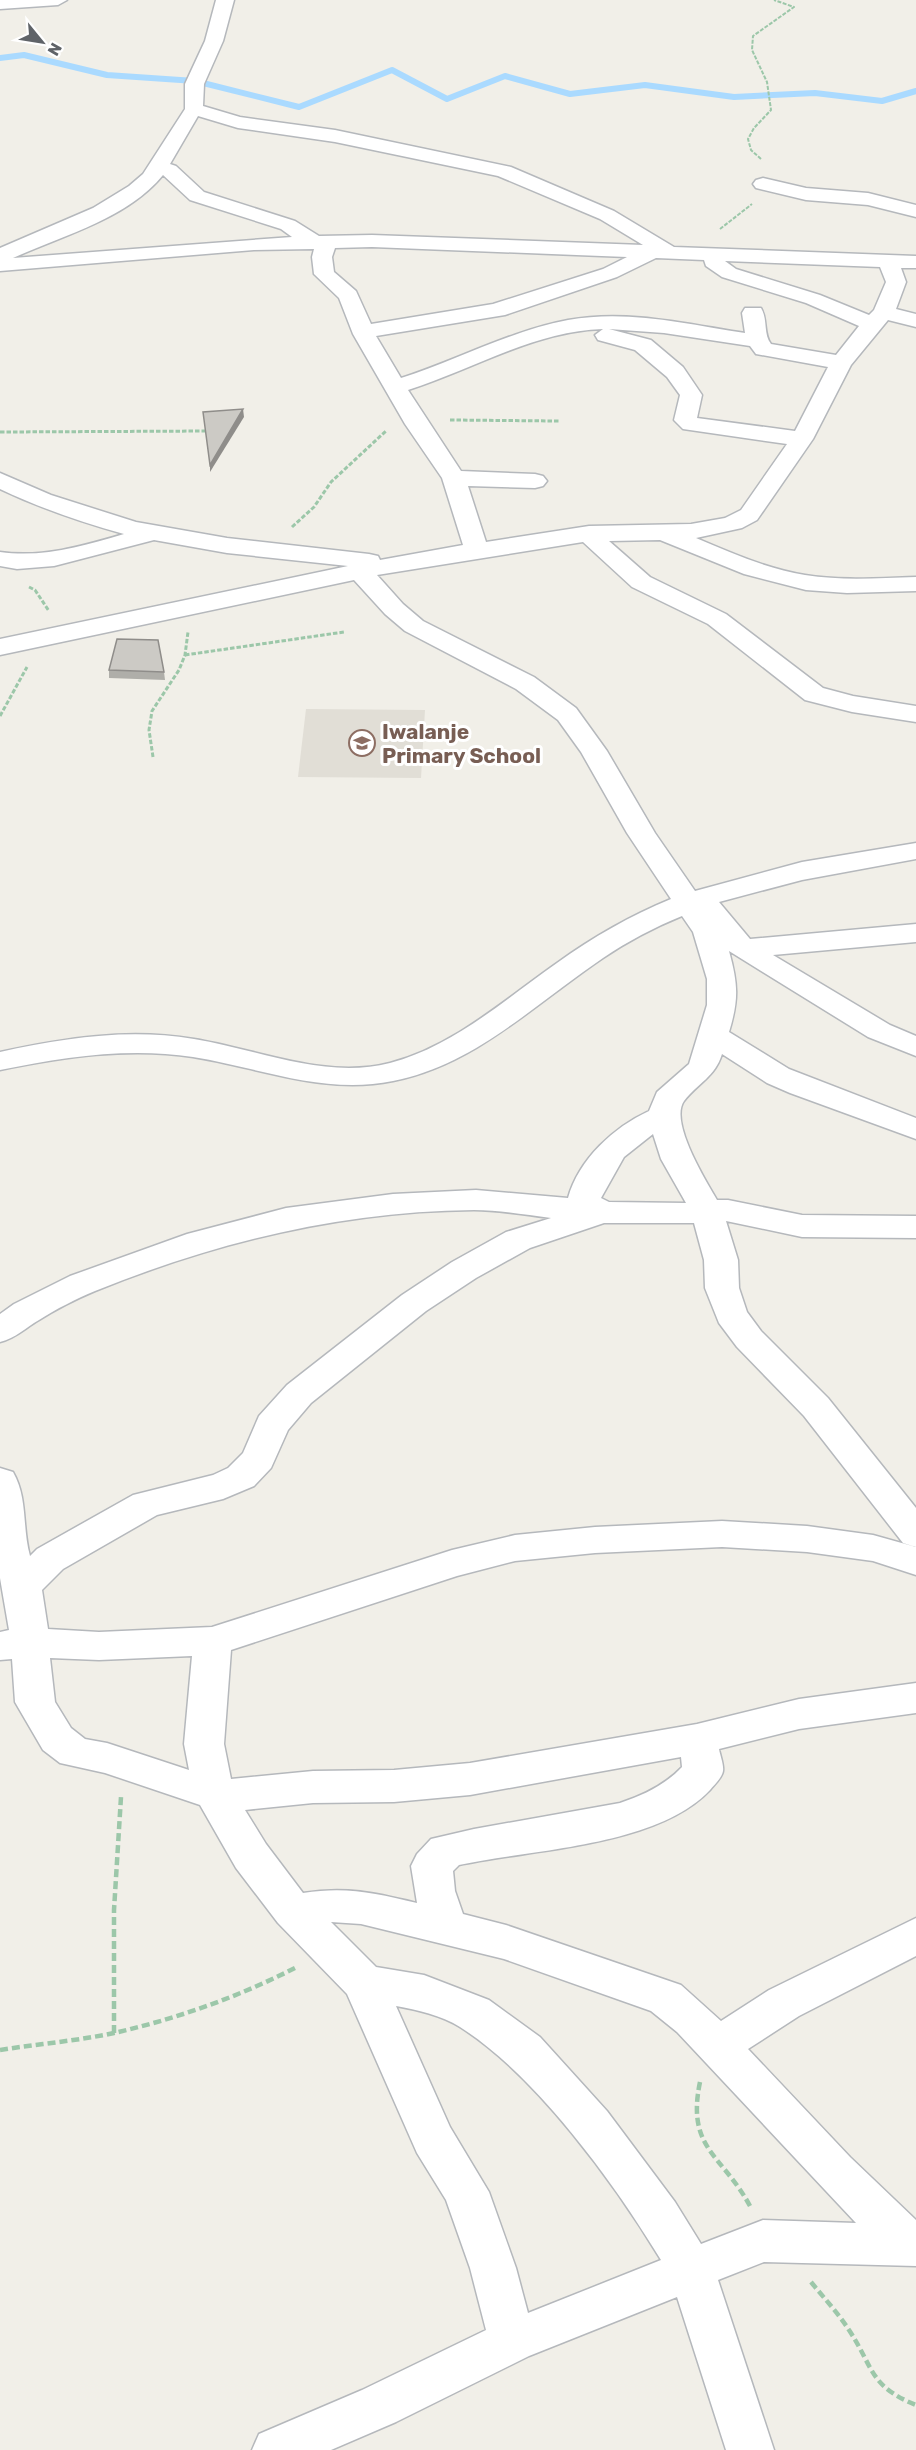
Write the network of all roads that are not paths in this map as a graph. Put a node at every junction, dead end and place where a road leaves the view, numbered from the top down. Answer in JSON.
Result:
{"nodes":[{"id":1,"x":58,"y":0,"type":"edge"},
{"id":2,"x":225,"y":0,"type":"edge"},
{"id":3,"x":0,"y":4,"type":"edge"},
{"id":4,"x":194,"y":109,"type":"junction"},
{"id":5,"x":158,"y":167,"type":"junction"},
{"id":6,"x":764,"y":184,"type":"road end"},
{"id":7,"x":916,"y":211,"type":"edge"},
{"id":8,"x":320,"y":242,"type":"junction"},
{"id":9,"x":651,"y":252,"type":"junction"},
{"id":10,"x":680,"y":254,"type":"junction"},
{"id":11,"x":711,"y":255,"type":"junction"},
{"id":12,"x":0,"y":256,"type":"edge"},
{"id":13,"x":888,"y":261,"type":"junction"},
{"id":14,"x":916,"y":262,"type":"edge"},
{"id":15,"x":0,"y":265,"type":"edge"},
{"id":16,"x":753,"y":313,"type":"dead end"},
{"id":17,"x":878,"y":318,"type":"junction"},
{"id":18,"x":916,"y":321,"type":"edge"},
{"id":19,"x":567,"y":327,"type":"junction"},
{"id":20,"x":363,"y":332,"type":"junction"},
{"id":21,"x":757,"y":341,"type":"junction"},
{"id":22,"x":841,"y":363,"type":"junction"},
{"id":23,"x":396,"y":387,"type":"junction"},
{"id":24,"x":802,"y":440,"type":"junction"},
{"id":25,"x":454,"y":477,"type":"junction"},
{"id":26,"x":0,"y":480,"type":"edge"},
{"id":27,"x":535,"y":481,"type":"dead end"},
{"id":28,"x":662,"y":532,"type":"junction"},
{"id":29,"x":153,"y":533,"type":"junction"},
{"id":30,"x":589,"y":533,"type":"junction"},
{"id":31,"x":477,"y":550,"type":"junction"},
{"id":32,"x":0,"y":559,"type":"edge"},
{"id":33,"x":397,"y":564,"type":"junction"},
{"id":34,"x":361,"y":572,"type":"junction"},
{"id":35,"x":916,"y":584,"type":"edge"},
{"id":36,"x":0,"y":647,"type":"edge"},
{"id":37,"x":916,"y":714,"type":"edge"},
{"id":38,"x":916,"y":851,"type":"edge"},
{"id":39,"x":693,"y":900,"type":"junction"},
{"id":40,"x":916,"y":933,"type":"edge"},
{"id":41,"x":742,"y":949,"type":"junction"},
{"id":42,"x":714,"y":1036,"type":"junction"},
{"id":43,"x":916,"y":1047,"type":"edge"},
{"id":44,"x":0,"y":1061,"type":"edge"},
{"id":45,"x":664,"y":1116,"type":"junction"},
{"id":46,"x":916,"y":1129,"type":"edge"},
{"id":47,"x":708,"y":1211,"type":"junction"},
{"id":48,"x":603,"y":1212,"type":"junction"},
{"id":49,"x":916,"y":1227,"type":"edge"},
{"id":50,"x":0,"y":1331,"type":"edge"},
{"id":51,"x":0,"y":1481,"type":"edge"},
{"id":52,"x":916,"y":1534,"type":"edge"},
{"id":53,"x":916,"y":1561,"type":"edge"},
{"id":54,"x":22,"y":1587,"type":"junction"},
{"id":55,"x":213,"y":1641,"type":"junction"},
{"id":56,"x":15,"y":1644,"type":"edge"},
{"id":57,"x":916,"y":1698,"type":"edge"},
{"id":58,"x":697,"y":1739,"type":"junction"},
{"id":59,"x":214,"y":1794,"type":"junction"},
{"id":60,"x":293,"y":1911,"type":"junction"},
{"id":61,"x":449,"y":1930,"type":"junction"},
{"id":62,"x":916,"y":1935,"type":"edge"},
{"id":63,"x":364,"y":1983,"type":"junction"},
{"id":64,"x":717,"y":2046,"type":"junction"},
{"id":65,"x":913,"y":2244,"type":"edge"},
{"id":66,"x":691,"y":2269,"type":"junction"},
{"id":67,"x":512,"y":2341,"type":"junction"},
{"id":68,"x":276,"y":2450,"type":"edge"},
{"id":69,"x":750,"y":2450,"type":"edge"}],
"edges":[{"from":1,"to":3,"type":"street"},
{"from":2,"to":4,"type":"street"},
{"from":4,"to":5,"type":"street"},
{"from":4,"to":10,"type":"street"},
{"from":5,"to":8,"type":"street"},
{"from":5,"to":12,"type":"street"},
{"from":6,"to":7,"type":"street"},
{"from":8,"to":9,"type":"street"},
{"from":8,"to":15,"type":"street"},
{"from":8,"to":20,"type":"street"},
{"from":9,"to":10,"type":"street"},
{"from":9,"to":20,"type":"street"},
{"from":10,"to":11,"type":"street"},
{"from":11,"to":13,"type":"street"},
{"from":11,"to":17,"type":"street"},
{"from":13,"to":14,"type":"street"},
{"from":13,"to":17,"type":"street"},
{"from":16,"to":21,"type":"street"},
{"from":17,"to":18,"type":"street"},
{"from":17,"to":22,"type":"street"},
{"from":19,"to":21,"type":"street"},
{"from":19,"to":23,"type":"street"},
{"from":19,"to":24,"type":"street"},
{"from":20,"to":23,"type":"street"},
{"from":21,"to":22,"type":"street"},
{"from":22,"to":24,"type":"street"},
{"from":23,"to":25,"type":"street"},
{"from":24,"to":28,"type":"street"},
{"from":25,"to":27,"type":"street"},
{"from":25,"to":31,"type":"street"},
{"from":26,"to":29,"type":"street"},
{"from":28,"to":30,"type":"street"},
{"from":28,"to":35,"type":"street"},
{"from":29,"to":32,"type":"street"},
{"from":29,"to":33,"type":"street"},
{"from":30,"to":31,"type":"street"},
{"from":30,"to":37,"type":"street"},
{"from":31,"to":33,"type":"street"},
{"from":33,"to":34,"type":"street"},
{"from":34,"to":36,"type":"street"},
{"from":34,"to":39,"type":"street"},
{"from":38,"to":39,"type":"street"},
{"from":39,"to":41,"type":"street"},
{"from":39,"to":42,"type":"street"},
{"from":39,"to":44,"type":"street"},
{"from":40,"to":41,"type":"street"},
{"from":41,"to":43,"type":"street"},
{"from":42,"to":45,"type":"street"},
{"from":42,"to":46,"type":"street"},
{"from":45,"to":47,"type":"street"},
{"from":45,"to":48,"type":"street"},
{"from":47,"to":48,"type":"street"},
{"from":47,"to":49,"type":"street"},
{"from":47,"to":52,"type":"street"},
{"from":48,"to":50,"type":"street"},
{"from":48,"to":54,"type":"street"},
{"from":51,"to":54,"type":"street"},
{"from":53,"to":55,"type":"street"},
{"from":54,"to":56,"type":"street"},
{"from":55,"to":56,"type":"street"},
{"from":55,"to":59,"type":"street"},
{"from":56,"to":59,"type":"street"},
{"from":57,"to":58,"type":"street"},
{"from":58,"to":59,"type":"street"},
{"from":58,"to":61,"type":"street"},
{"from":59,"to":60,"type":"street"},
{"from":60,"to":61,"type":"street"},
{"from":60,"to":63,"type":"street"},
{"from":61,"to":64,"type":"street"},
{"from":62,"to":64,"type":"street"},
{"from":63,"to":66,"type":"street"},
{"from":63,"to":67,"type":"street"},
{"from":64,"to":65,"type":"street"},
{"from":65,"to":66,"type":"street"},
{"from":66,"to":67,"type":"street"},
{"from":66,"to":69,"type":"street"},
{"from":67,"to":68,"type":"street"}]}
